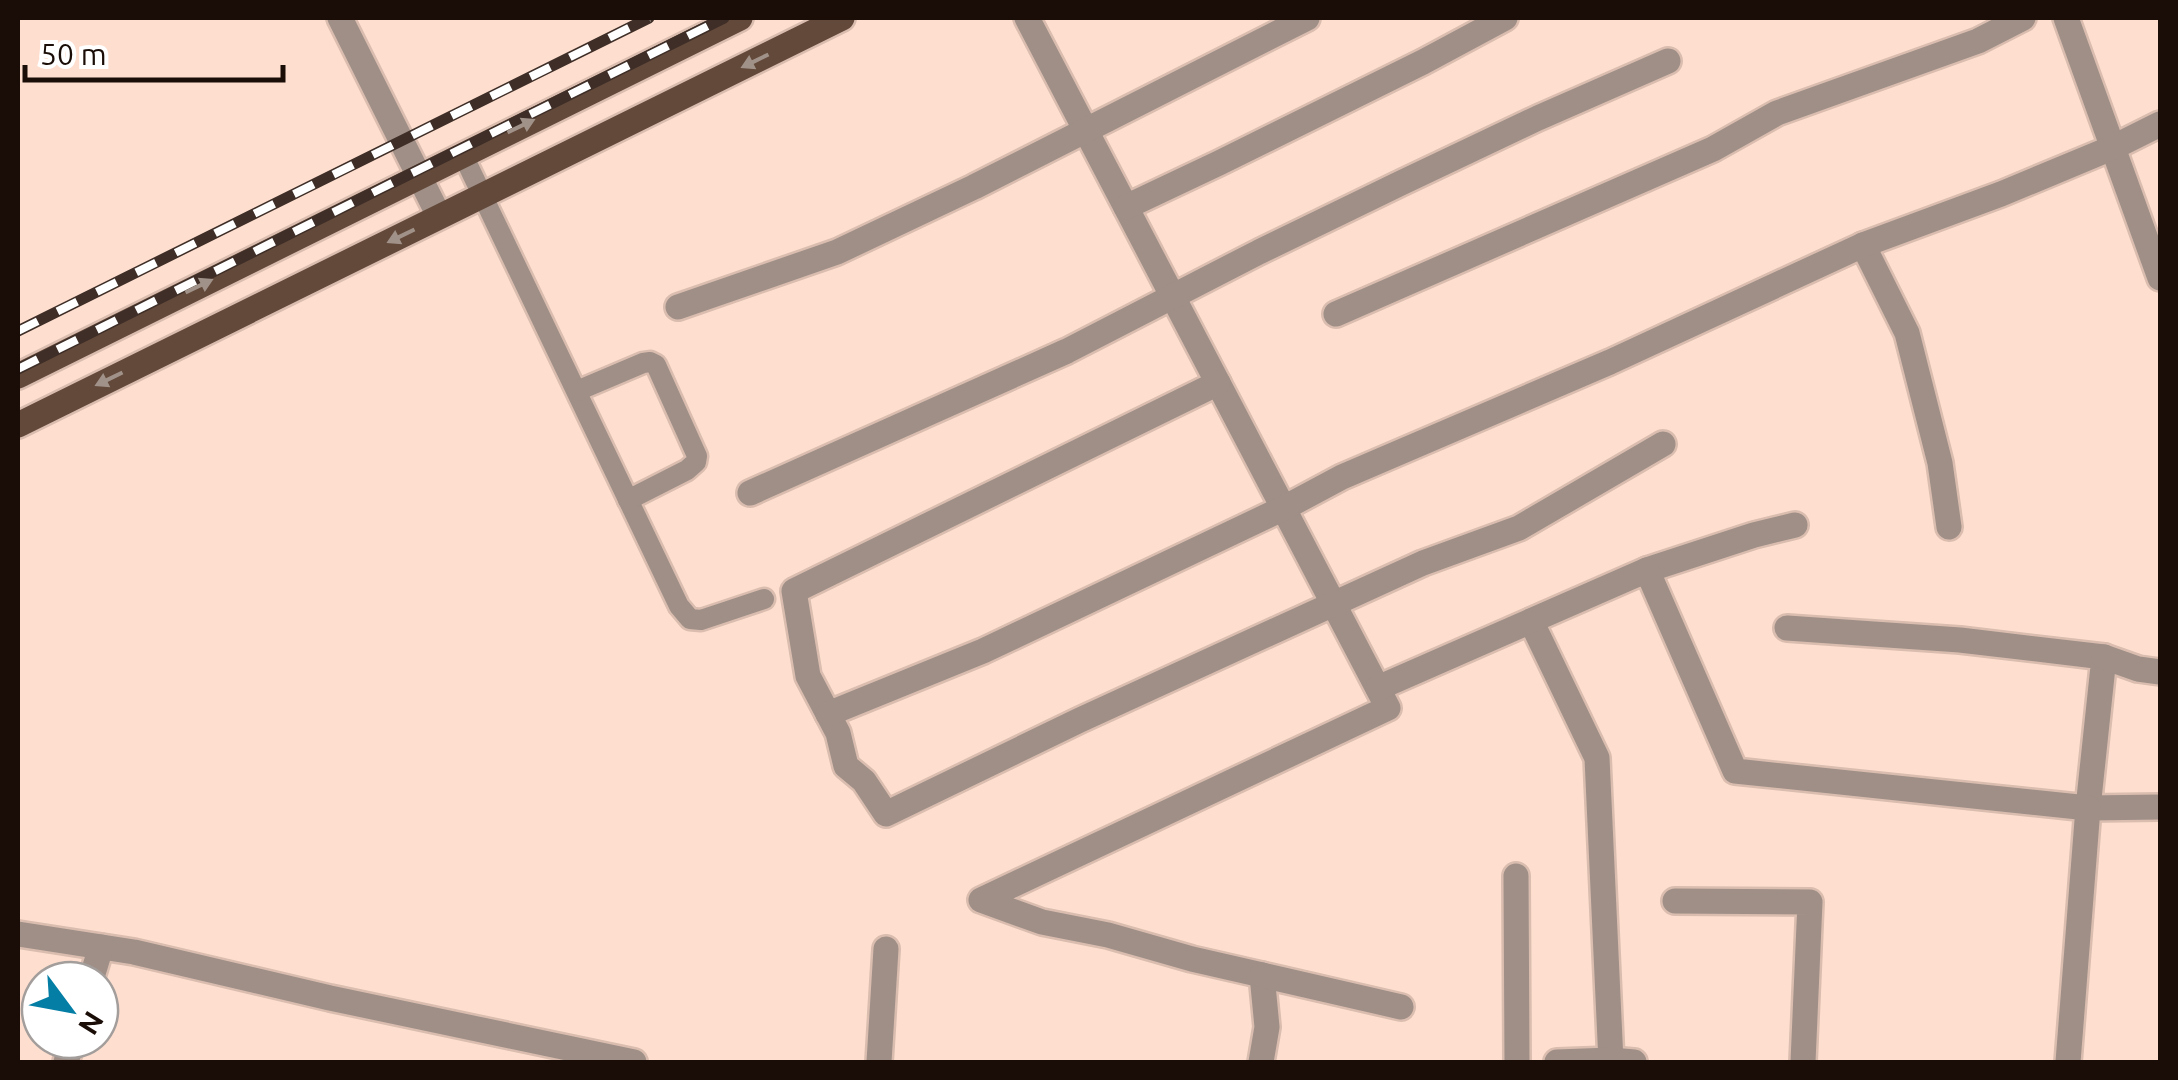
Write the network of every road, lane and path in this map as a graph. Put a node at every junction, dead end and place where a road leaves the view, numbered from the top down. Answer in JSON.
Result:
{"nodes":[{"id":1,"x":340,"y":18,"type":"edge"},
{"id":2,"x":740,"y":18,"type":"edge"},
{"id":3,"x":842,"y":18,"type":"edge"},
{"id":4,"x":1027,"y":18,"type":"edge"},
{"id":5,"x":1307,"y":18,"type":"edge"},
{"id":6,"x":1504,"y":18,"type":"edge"},
{"id":7,"x":2022,"y":18,"type":"edge"},
{"id":8,"x":2066,"y":18,"type":"edge"},
{"id":9,"x":1668,"y":62,"type":"dead end"},
{"id":10,"x":2160,"y":124,"type":"edge"},
{"id":11,"x":1086,"y":130,"type":"junction"},
{"id":12,"x":2114,"y":147,"type":"junction"},
{"id":13,"x":464,"y":154,"type":"junction"},
{"id":14,"x":421,"y":176,"type":"junction"},
{"id":15,"x":483,"y":195,"type":"junction"},
{"id":16,"x":1126,"y":206,"type":"junction"},
{"id":17,"x":440,"y":216,"type":"junction"},
{"id":18,"x":1863,"y":245,"type":"junction"},
{"id":19,"x":2160,"y":278,"type":"edge"},
{"id":20,"x":1174,"y":297,"type":"junction"},
{"id":21,"x":678,"y":307,"type":"dead end"},
{"id":22,"x":1336,"y":314,"type":"dead end"},
{"id":23,"x":18,"y":376,"type":"edge"},
{"id":24,"x":1218,"y":383,"type":"junction"},
{"id":25,"x":577,"y":391,"type":"junction"},
{"id":26,"x":18,"y":424,"type":"edge"},
{"id":27,"x":1662,"y":444,"type":"dead end"},
{"id":28,"x":750,"y":493,"type":"dead end"},
{"id":29,"x":628,"y":500,"type":"junction"},
{"id":30,"x":1284,"y":508,"type":"junction"},
{"id":31,"x":1794,"y":525,"type":"dead end"},
{"id":32,"x":1950,"y":527,"type":"dead end"},
{"id":33,"x":1646,"y":570,"type":"junction"},
{"id":34,"x":764,"y":599,"type":"dead end"},
{"id":35,"x":1334,"y":606,"type":"junction"},
{"id":36,"x":1531,"y":620,"type":"junction"},
{"id":37,"x":1788,"y":628,"type":"dead end"},
{"id":38,"x":2104,"y":657,"type":"junction"},
{"id":39,"x":2160,"y":672,"type":"edge"},
{"id":40,"x":1378,"y":688,"type":"junction"},
{"id":41,"x":828,"y":714,"type":"junction"},
{"id":42,"x":2160,"y":807,"type":"edge"},
{"id":43,"x":2088,"y":808,"type":"junction"},
{"id":44,"x":1516,"y":876,"type":"dead end"},
{"id":45,"x":1675,"y":902,"type":"dead end"},
{"id":46,"x":18,"y":934,"type":"edge"},
{"id":47,"x":102,"y":947,"type":"junction"},
{"id":48,"x":886,"y":948,"type":"dead end"},
{"id":49,"x":98,"y":960,"type":"edge"},
{"id":50,"x":1262,"y":975,"type":"junction"},
{"id":51,"x":1400,"y":1008,"type":"dead end"},
{"id":52,"x":634,"y":1062,"type":"edge"},
{"id":53,"x":879,"y":1062,"type":"edge"},
{"id":54,"x":1261,"y":1062,"type":"edge"},
{"id":55,"x":1517,"y":1062,"type":"edge"},
{"id":56,"x":1557,"y":1062,"type":"edge"},
{"id":57,"x":1619,"y":1062,"type":"edge"},
{"id":58,"x":1803,"y":1062,"type":"edge"},
{"id":59,"x":2068,"y":1062,"type":"edge"}],
"edges":[{"from":1,"to":14,"type":"street"},
{"from":13,"to":2,"type":"main road","one_way":true},
{"from":3,"to":15,"type":"main road","one_way":true},
{"from":4,"to":11,"type":"street"},
{"from":5,"to":11,"type":"street"},
{"from":6,"to":16,"type":"street"},
{"from":7,"to":22,"type":"street"},
{"from":8,"to":12,"type":"street"},
{"from":9,"to":20,"type":"street"},
{"from":10,"to":12,"type":"street"},
{"from":11,"to":16,"type":"street"},
{"from":11,"to":21,"type":"street"},
{"from":12,"to":18,"type":"street"},
{"from":12,"to":19,"type":"street"},
{"from":13,"to":14,"type":"main road"},
{"from":13,"to":15,"type":"lane"},
{"from":14,"to":17,"type":"street"},
{"from":23,"to":14,"type":"main road","one_way":true},
{"from":15,"to":17,"type":"main road"},
{"from":15,"to":25,"type":"lane"},
{"from":16,"to":20,"type":"street"},
{"from":17,"to":26,"type":"main road","one_way":true},
{"from":18,"to":30,"type":"street"},
{"from":18,"to":32,"type":"street"},
{"from":20,"to":24,"type":"street"},
{"from":20,"to":28,"type":"street"},
{"from":24,"to":30,"type":"street"},
{"from":24,"to":41,"type":"street"},
{"from":25,"to":29,"type":"lane"},
{"from":25,"to":29,"type":"lane"},
{"from":27,"to":35,"type":"street"},
{"from":29,"to":34,"type":"lane"},
{"from":30,"to":35,"type":"street"},
{"from":30,"to":41,"type":"street"},
{"from":31,"to":33,"type":"street"},
{"from":33,"to":36,"type":"street"},
{"from":33,"to":43,"type":"street"},
{"from":35,"to":40,"type":"street"},
{"from":35,"to":41,"type":"street"},
{"from":36,"to":40,"type":"street"},
{"from":36,"to":57,"type":"street"},
{"from":37,"to":38,"type":"street"},
{"from":38,"to":39,"type":"street"},
{"from":38,"to":43,"type":"street"},
{"from":40,"to":50,"type":"street"},
{"from":42,"to":43,"type":"street"},
{"from":43,"to":59,"type":"street"},
{"from":44,"to":55,"type":"street"},
{"from":45,"to":58,"type":"street"},
{"from":46,"to":47,"type":"street"},
{"from":47,"to":49,"type":"street"},
{"from":47,"to":52,"type":"street"},
{"from":48,"to":53,"type":"street"},
{"from":50,"to":51,"type":"street"},
{"from":50,"to":54,"type":"street"},
{"from":56,"to":57,"type":"street"}]}
